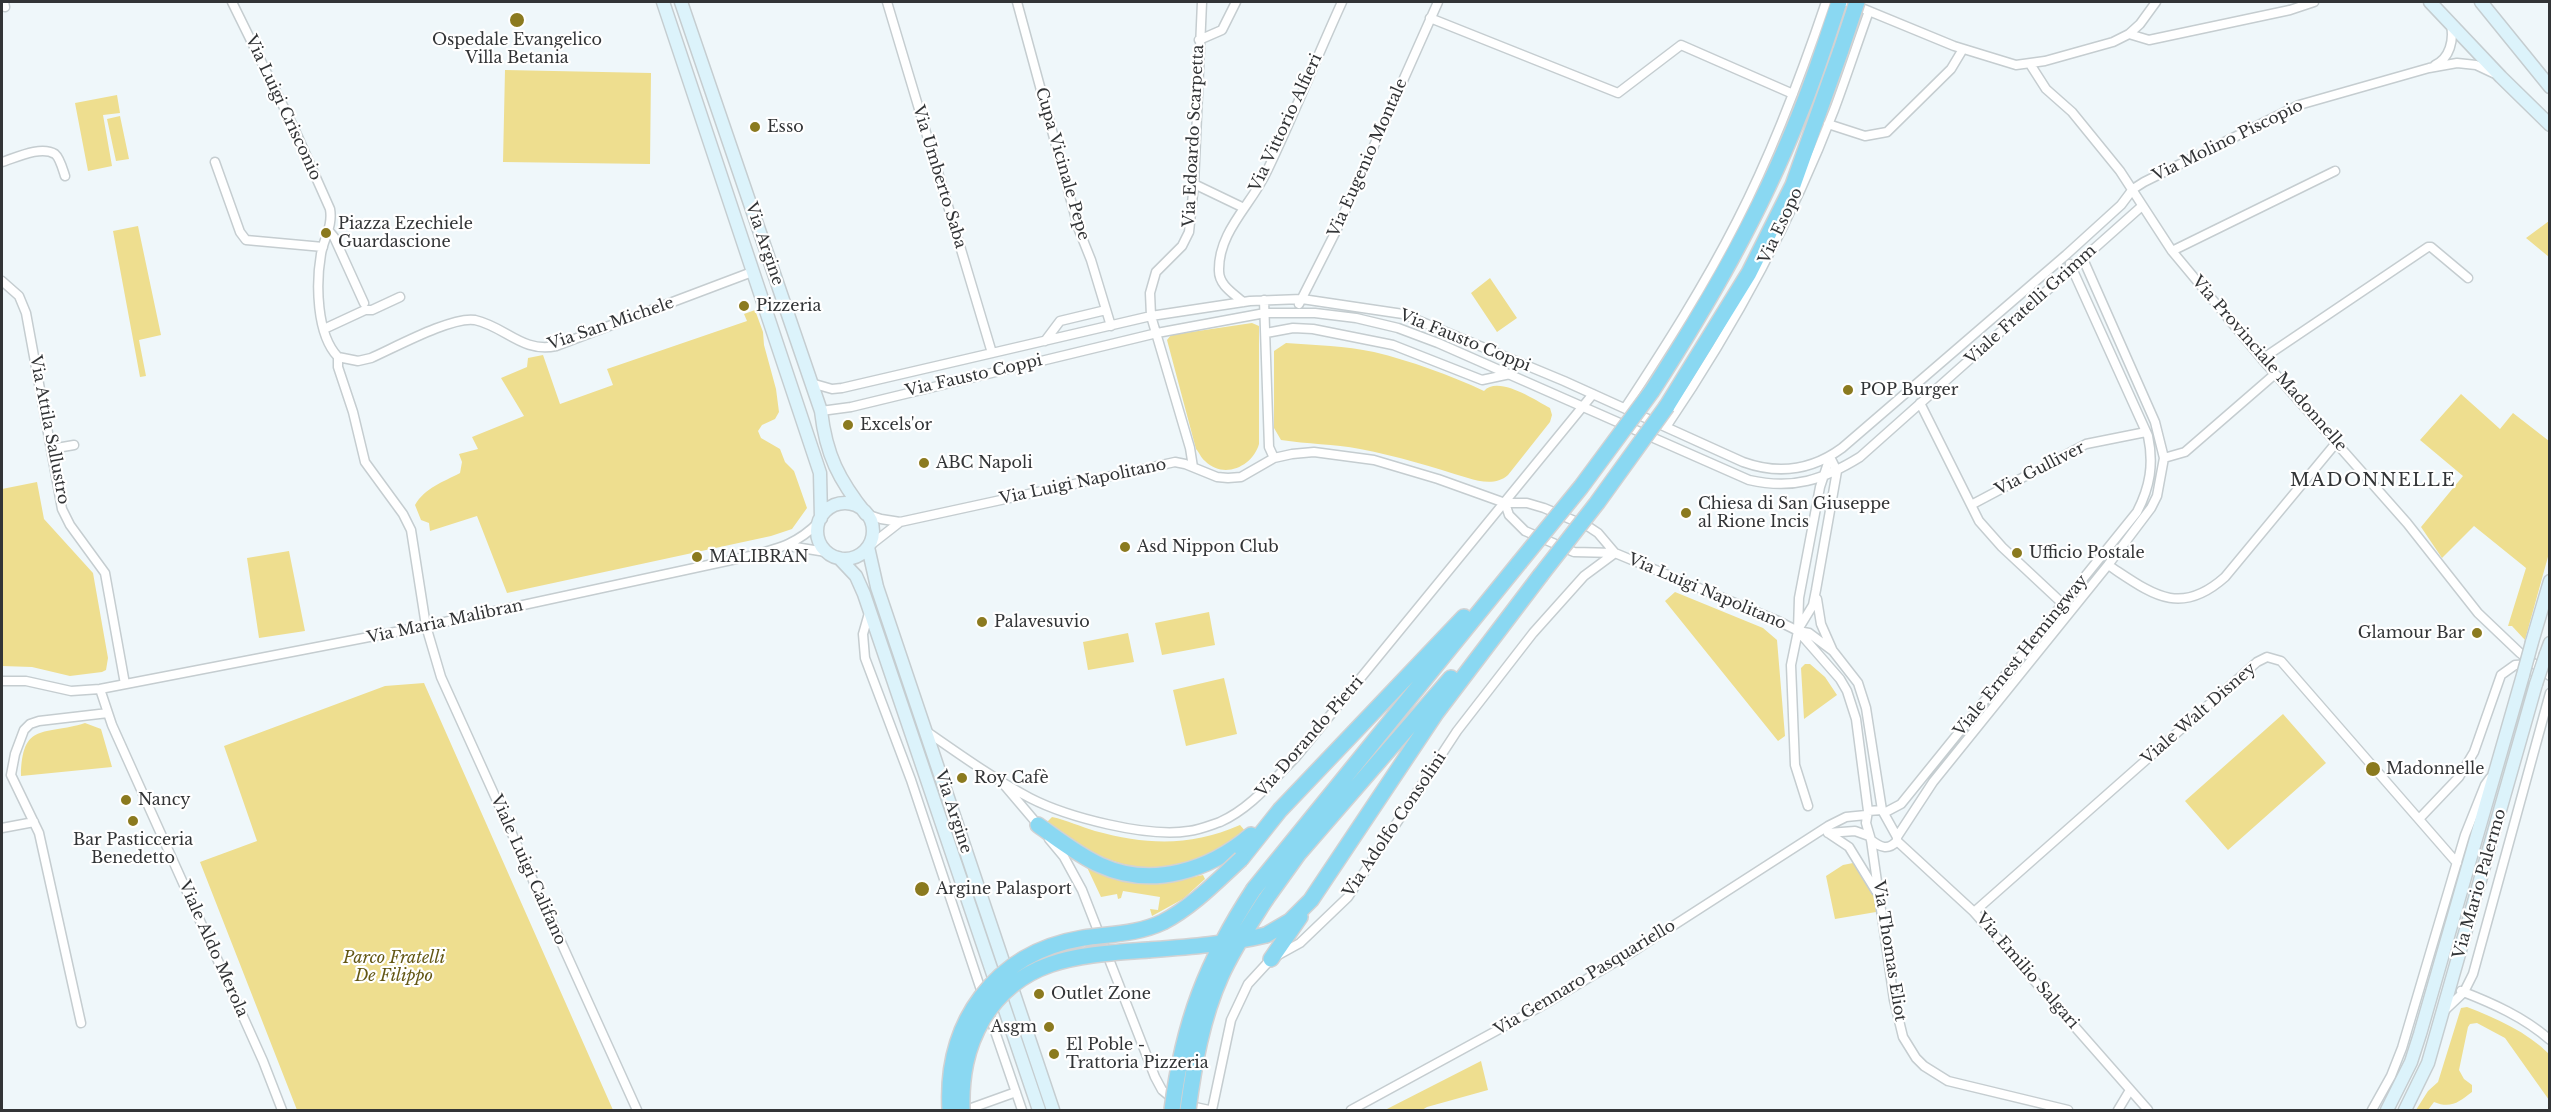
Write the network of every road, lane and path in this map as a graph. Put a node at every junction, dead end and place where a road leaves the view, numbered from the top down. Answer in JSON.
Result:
{"nodes":[{"id":1,"x":232,"y":2,"type":"edge"},
{"id":2,"x":663,"y":2,"type":"edge"},
{"id":3,"x":681,"y":2,"type":"edge"},
{"id":4,"x":887,"y":2,"type":"edge"},
{"id":5,"x":1017,"y":2,"type":"edge"},
{"id":6,"x":1202,"y":2,"type":"edge"},
{"id":7,"x":1236,"y":2,"type":"edge"},
{"id":8,"x":1342,"y":2,"type":"edge"},
{"id":9,"x":1438,"y":2,"type":"edge"},
{"id":10,"x":1826,"y":2,"type":"edge"},
{"id":11,"x":1839,"y":2,"type":"edge"},
{"id":12,"x":1847,"y":2,"type":"edge"},
{"id":13,"x":2156,"y":2,"type":"edge"},
{"id":14,"x":2314,"y":2,"type":"edge"},
{"id":15,"x":2430,"y":2,"type":"edge"},
{"id":16,"x":2481,"y":2,"type":"edge"},
{"id":17,"x":1863,"y":6,"type":"edge"},
{"id":18,"x":1431,"y":18,"type":"junction"},
{"id":19,"x":2451,"y":24,"type":"junction"},
{"id":20,"x":2129,"y":34,"type":"junction"},
{"id":21,"x":1199,"y":40,"type":"junction"},
{"id":22,"x":1963,"y":49,"type":"junction"},
{"id":23,"x":2030,"y":64,"type":"junction"},
{"id":24,"x":2429,"y":68,"type":"junction"},
{"id":25,"x":2501,"y":77,"type":"junction"},
{"id":26,"x":2550,"y":87,"type":"edge"},
{"id":27,"x":1793,"y":94,"type":"junction"},
{"id":28,"x":1828,"y":124,"type":"junction"},
{"id":29,"x":2550,"y":125,"type":"edge"},
{"id":30,"x":2,"y":162,"type":"edge"},
{"id":31,"x":215,"y":162,"type":"dead end"},
{"id":32,"x":2335,"y":171,"type":"dead end"},
{"id":33,"x":65,"y":176,"type":"dead end"},
{"id":34,"x":1194,"y":184,"type":"junction"},
{"id":35,"x":2133,"y":189,"type":"junction"},
{"id":36,"x":2142,"y":206,"type":"junction"},
{"id":37,"x":1244,"y":208,"type":"junction"},
{"id":38,"x":329,"y":231,"type":"junction"},
{"id":39,"x":323,"y":249,"type":"junction"},
{"id":40,"x":2172,"y":251,"type":"junction"},
{"id":41,"x":2066,"y":255,"type":"junction"},
{"id":42,"x":2083,"y":258,"type":"junction"},
{"id":43,"x":2072,"y":268,"type":"junction"},
{"id":44,"x":752,"y":272,"type":"junction"},
{"id":45,"x":2468,"y":278,"type":"dead end"},
{"id":46,"x":2,"y":281,"type":"edge"},
{"id":47,"x":399,"y":297,"type":"dead end"},
{"id":48,"x":1302,"y":299,"type":"junction"},
{"id":49,"x":1264,"y":300,"type":"junction"},
{"id":50,"x":1244,"y":302,"type":"junction"},
{"id":51,"x":364,"y":303,"type":"dead end"},
{"id":52,"x":1106,"y":310,"type":"junction"},
{"id":53,"x":1294,"y":312,"type":"junction"},
{"id":54,"x":1265,"y":313,"type":"junction"},
{"id":55,"x":1151,"y":316,"type":"junction"},
{"id":56,"x":1111,"y":326,"type":"junction"},
{"id":57,"x":324,"y":329,"type":"junction"},
{"id":58,"x":1157,"y":333,"type":"junction"},
{"id":59,"x":1266,"y":333,"type":"junction"},
{"id":60,"x":1045,"y":341,"type":"junction"},
{"id":61,"x":992,"y":353,"type":"junction"},
{"id":62,"x":338,"y":357,"type":"junction"},
{"id":63,"x":2262,"y":359,"type":"junction"},
{"id":64,"x":1510,"y":374,"type":"junction"},
{"id":65,"x":2275,"y":374,"type":"junction"},
{"id":66,"x":811,"y":383,"type":"junction"},
{"id":67,"x":1593,"y":394,"type":"junction"},
{"id":68,"x":1920,"y":403,"type":"junction"},
{"id":69,"x":1584,"y":406,"type":"junction"},
{"id":70,"x":1625,"y":408,"type":"junction"},
{"id":71,"x":820,"y":411,"type":"junction"},
{"id":72,"x":1666,"y":427,"type":"junction"},
{"id":73,"x":2146,"y":432,"type":"junction"},
{"id":74,"x":2336,"y":443,"type":"junction"},
{"id":75,"x":74,"y":445,"type":"dead end"},
{"id":76,"x":51,"y":449,"type":"junction"},
{"id":77,"x":1830,"y":457,"type":"junction"},
{"id":78,"x":1274,"y":458,"type":"junction"},
{"id":79,"x":2164,"y":458,"type":"junction"},
{"id":80,"x":1193,"y":467,"type":"junction"},
{"id":81,"x":1836,"y":471,"type":"junction"},
{"id":82,"x":1823,"y":478,"type":"junction"},
{"id":83,"x":1505,"y":504,"type":"junction"},
{"id":84,"x":1971,"y":505,"type":"junction"},
{"id":85,"x":866,"y":514,"type":"junction"},
{"id":86,"x":820,"y":520,"type":"junction"},
{"id":87,"x":900,"y":522,"type":"junction"},
{"id":88,"x":788,"y":546,"type":"junction"},
{"id":89,"x":868,"y":547,"type":"junction"},
{"id":90,"x":826,"y":552,"type":"junction"},
{"id":91,"x":1615,"y":553,"type":"junction"},
{"id":92,"x":839,"y":558,"type":"junction"},
{"id":93,"x":2108,"y":565,"type":"junction"},
{"id":94,"x":1540,"y":576,"type":"junction"},
{"id":95,"x":2550,"y":581,"type":"edge"},
{"id":96,"x":1505,"y":582,"type":"junction"},
{"id":97,"x":1816,"y":590,"type":"junction"},
{"id":98,"x":2063,"y":604,"type":"junction"},
{"id":99,"x":869,"y":613,"type":"junction"},
{"id":100,"x":426,"y":626,"type":"junction"},
{"id":101,"x":1798,"y":631,"type":"junction"},
{"id":102,"x":2548,"y":648,"type":"edge"},
{"id":103,"x":1833,"y":651,"type":"junction"},
{"id":104,"x":2533,"y":664,"type":"junction"},
{"id":105,"x":2550,"y":676,"type":"edge"},
{"id":106,"x":2,"y":681,"type":"edge"},
{"id":107,"x":125,"y":684,"type":"junction"},
{"id":108,"x":100,"y":689,"type":"junction"},
{"id":109,"x":2550,"y":693,"type":"edge"},
{"id":110,"x":108,"y":713,"type":"junction"},
{"id":111,"x":926,"y":731,"type":"junction"},
{"id":112,"x":2492,"y":775,"type":"junction"},
{"id":113,"x":1002,"y":782,"type":"junction"},
{"id":114,"x":1808,"y":806,"type":"dead end"},
{"id":115,"x":1280,"y":810,"type":"junction"},
{"id":116,"x":1883,"y":811,"type":"junction"},
{"id":117,"x":1867,"y":813,"type":"junction"},
{"id":118,"x":2419,"y":819,"type":"junction"},
{"id":119,"x":34,"y":822,"type":"junction"},
{"id":120,"x":1038,"y":825,"type":"junction"},
{"id":121,"x":2,"y":828,"type":"edge"},
{"id":122,"x":1828,"y":833,"type":"junction"},
{"id":123,"x":1812,"y":835,"type":"junction"},
{"id":124,"x":1870,"y":838,"type":"junction"},
{"id":125,"x":1897,"y":839,"type":"junction"},
{"id":126,"x":1882,"y":847,"type":"junction"},
{"id":127,"x":1874,"y":857,"type":"junction"},
{"id":128,"x":2457,"y":863,"type":"junction"},
{"id":129,"x":1879,"y":897,"type":"junction"},
{"id":130,"x":1311,"y":900,"type":"junction"},
{"id":131,"x":1974,"y":912,"type":"junction"},
{"id":132,"x":1271,"y":959,"type":"junction"},
{"id":133,"x":2450,"y":988,"type":"junction"},
{"id":134,"x":2464,"y":992,"type":"junction"},
{"id":135,"x":2443,"y":1012,"type":"junction"},
{"id":136,"x":81,"y":1023,"type":"dead end"},
{"id":137,"x":2550,"y":1040,"type":"edge"},
{"id":138,"x":2130,"y":1090,"type":"junction"},
{"id":139,"x":1016,"y":1092,"type":"junction"},
{"id":140,"x":282,"y":1110,"type":"edge"},
{"id":141,"x":637,"y":1110,"type":"edge"},
{"id":142,"x":950,"y":1110,"type":"edge"},
{"id":143,"x":964,"y":1110,"type":"edge"},
{"id":144,"x":1022,"y":1110,"type":"edge"},
{"id":145,"x":1038,"y":1110,"type":"edge"},
{"id":146,"x":1053,"y":1110,"type":"edge"},
{"id":147,"x":1172,"y":1110,"type":"edge"},
{"id":148,"x":1188,"y":1110,"type":"edge"},
{"id":149,"x":1210,"y":1110,"type":"edge"},
{"id":150,"x":1351,"y":1110,"type":"edge"},
{"id":151,"x":2068,"y":1110,"type":"edge"},
{"id":152,"x":2118,"y":1110,"type":"edge"},
{"id":153,"x":2148,"y":1110,"type":"edge"},
{"id":154,"x":2372,"y":1110,"type":"edge"},
{"id":155,"x":2387,"y":1110,"type":"edge"},
{"id":156,"x":2404,"y":1110,"type":"edge"}],
"edges":[{"from":1,"to":38,"type":"street","name":"Via Luigi Crisconio"},
{"from":2,"to":44,"type":"street","name":"Via Argine"},
{"from":3,"to":66,"type":"street","name":"Via Argine"},
{"from":4,"to":61,"type":"street","name":"Via Umberto Saba"},
{"from":5,"to":52,"type":"street","name":"Cupa Vicinale Pepe"},
{"from":6,"to":21,"type":"street","name":"Via Edoardo Scarpetta"},
{"from":7,"to":21,"type":"street"},
{"from":8,"to":37,"type":"street","name":"Via Vittorio Alfieri"},
{"from":9,"to":18,"type":"street","name":"Via Eugenio Montale"},
{"from":10,"to":27,"type":"street"},
{"from":11,"to":96,"type":"highway","bridge":true},
{"from":12,"to":17,"type":"street"},
{"from":13,"to":20,"type":"street"},
{"from":14,"to":20,"type":"street"},
{"from":15,"to":19,"type":"street"},
{"from":16,"to":26,"type":"street"},
{"from":17,"to":22,"type":"street"},
{"from":17,"to":28,"type":"street","name":"Via Esopo"},
{"from":17,"to":94,"type":"highway","bridge":true},
{"from":18,"to":27,"type":"street"},
{"from":18,"to":48,"type":"street","name":"Via Eugenio Montale"},
{"from":19,"to":24,"type":"street","name":"Via Molino Piscopio"},
{"from":19,"to":25,"type":"street"},
{"from":20,"to":23,"type":"street"},
{"from":21,"to":34,"type":"street","name":"Via Edoardo Scarpetta"},
{"from":22,"to":23,"type":"street"},
{"from":22,"to":28,"type":"street"},
{"from":23,"to":35,"type":"street","name":"Via Provinciale Madonnelle"},
{"from":24,"to":25,"type":"street","name":"Via Molino Piscopio"},
{"from":24,"to":35,"type":"street","name":"Via Molino Piscopio"},
{"from":25,"to":29,"type":"street"},
{"from":27,"to":70,"type":"street"},
{"from":28,"to":72,"type":"street","name":"Via Esopo"},
{"from":30,"to":33,"type":"street"},
{"from":31,"to":39,"type":"street"},
{"from":32,"to":40,"type":"street"},
{"from":34,"to":37,"type":"street"},
{"from":34,"to":55,"type":"street","name":"Via Edoardo Scarpetta"},
{"from":35,"to":36,"type":"street","name":"Via Provinciale Madonnelle"},
{"from":35,"to":41,"type":"street","name":"Viale Fratelli Grimm"},
{"from":36,"to":40,"type":"street","name":"Via Provinciale Madonnelle"},
{"from":36,"to":42,"type":"street","name":"Viale Fratelli Grimm"},
{"from":37,"to":50,"type":"street","name":"Via Vittorio Alfieri"},
{"from":38,"to":39,"type":"street"},
{"from":38,"to":51,"type":"street"},
{"from":39,"to":57,"type":"street"},
{"from":40,"to":63,"type":"street","name":"Via Provinciale Madonnelle"},
{"from":41,"to":42,"type":"street"},
{"from":41,"to":43,"type":"street","name":"Viale Ernest Hemingway"},
{"from":41,"to":77,"type":"street","name":"Viale Fratelli Grimm"},
{"from":42,"to":43,"type":"street","name":"Viale Fratelli Grimm"},
{"from":42,"to":79,"type":"street","name":"Viale Ernest Hemingway"},
{"from":43,"to":68,"type":"street","name":"Viale Fratelli Grimm"},
{"from":43,"to":73,"type":"street","name":"Viale Ernest Hemingway"},
{"from":44,"to":62,"type":"street","name":"Via San Michele"},
{"from":44,"to":86,"type":"street","name":"Via Argine"},
{"from":45,"to":63,"type":"street"},
{"from":46,"to":76,"type":"street","name":"Via Attila Sallustro"},
{"from":47,"to":57,"type":"street"},
{"from":48,"to":49,"type":"street","name":"Via Fausto Coppi"},
{"from":48,"to":53,"type":"street","name":"Via Eugenio Montale"},
{"from":48,"to":67,"type":"street","name":"Via Fausto Coppi"},
{"from":49,"to":50,"type":"street","name":"Via Fausto Coppi"},
{"from":49,"to":54,"type":"street"},
{"from":50,"to":55,"type":"street","name":"Via Fausto Coppi"},
{"from":52,"to":56,"type":"street","name":"Cupa Vicinale Pepe"},
{"from":52,"to":60,"type":"street","name":"Via Fausto Coppi"},
{"from":53,"to":54,"type":"street","name":"Via Fausto Coppi"},
{"from":53,"to":64,"type":"street","name":"Via Fausto Coppi"},
{"from":54,"to":58,"type":"street","name":"Via Fausto Coppi"},
{"from":54,"to":59,"type":"street"},
{"from":55,"to":56,"type":"street","name":"Via Fausto Coppi"},
{"from":55,"to":58,"type":"street","name":"Via Edoardo Scarpetta"},
{"from":56,"to":60,"type":"street","name":"Via Fausto Coppi"},
{"from":57,"to":62,"type":"street"},
{"from":58,"to":71,"type":"street","name":"Via Fausto Coppi"},
{"from":58,"to":80,"type":"street","name":"Via Edoardo Scarpetta"},
{"from":59,"to":64,"type":"street","name":"Via Fausto Coppi"},
{"from":59,"to":78,"type":"street"},
{"from":60,"to":61,"type":"street","name":"Via Fausto Coppi"},
{"from":61,"to":66,"type":"street","name":"Via Fausto Coppi"},
{"from":62,"to":100,"type":"street","name":"Viale Luigi Califano"},
{"from":63,"to":65,"type":"street","name":"Via Provinciale Madonnelle"},
{"from":64,"to":69,"type":"street","name":"Via Fausto Coppi"},
{"from":65,"to":74,"type":"street","name":"Via Provinciale Madonnelle"},
{"from":65,"to":79,"type":"street"},
{"from":66,"to":71,"type":"street","name":"Via Argine"},
{"from":67,"to":69,"type":"street","name":"Via Dorando Pietri"},
{"from":67,"to":70,"type":"street","name":"Via Fausto Coppi"},
{"from":68,"to":81,"type":"street","name":"Viale Fratelli Grimm"},
{"from":68,"to":84,"type":"street"},
{"from":69,"to":82,"type":"street","name":"Via Fausto Coppi"},
{"from":69,"to":83,"type":"street","name":"Via Dorando Pietri"},
{"from":70,"to":72,"type":"street","name":"Via Fausto Coppi"},
{"from":71,"to":85,"type":"street","name":"Via Argine"},
{"from":72,"to":77,"type":"street","name":"Via Fausto Coppi"},
{"from":73,"to":84,"type":"street","name":"Via Gulliver"},
{"from":73,"to":98,"type":"street","name":"Viale Ernest Hemingway"},
{"from":74,"to":93,"type":"street"},
{"from":74,"to":104,"type":"street","name":"Via Provinciale Madonnelle"},
{"from":75,"to":76,"type":"street"},
{"from":76,"to":107,"type":"street","name":"Via Attila Sallustro"},
{"from":77,"to":81,"type":"street"},
{"from":77,"to":82,"type":"street"},
{"from":78,"to":80,"type":"street","name":"Via Luigi Napolitano"},
{"from":78,"to":83,"type":"street","name":"Via Luigi Napolitano"},
{"from":79,"to":93,"type":"street","name":"Viale Ernest Hemingway"},
{"from":80,"to":87,"type":"street","name":"Via Luigi Napolitano"},
{"from":81,"to":82,"type":"street","name":"Viale Fratelli Grimm"},
{"from":81,"to":97,"type":"street"},
{"from":82,"to":101,"type":"street"},
{"from":83,"to":91,"type":"street","name":"Via Luigi Napolitano"},
{"from":83,"to":91,"type":"street","name":"Via Luigi Napolitano"},
{"from":83,"to":113,"type":"street","name":"Via Dorando Pietri"},
{"from":84,"to":98,"type":"street"},
{"from":85,"to":86,"type":"street"},
{"from":85,"to":87,"type":"street","name":"Via Luigi Napolitano"},
{"from":85,"to":89,"type":"street"},
{"from":86,"to":88,"type":"street","name":"Via Maria Malibran"},
{"from":86,"to":90,"type":"street"},
{"from":87,"to":89,"type":"street","name":"Via Luigi Napolitano"},
{"from":88,"to":90,"type":"street","name":"Via Maria Malibran"},
{"from":88,"to":100,"type":"street","name":"Via Maria Malibran"},
{"from":89,"to":92,"type":"street"},
{"from":89,"to":111,"type":"street","name":"Via Argine"},
{"from":90,"to":92,"type":"street"},
{"from":91,"to":101,"type":"street","name":"Via Luigi Napolitano"},
{"from":91,"to":132,"type":"street","name":"Via Adolfo Consolini"},
{"from":92,"to":99,"type":"street","name":"Via Argine"},
{"from":93,"to":125,"type":"street","name":"Viale Ernest Hemingway"},
{"from":94,"to":130,"type":"highway"},
{"from":94,"to":148,"type":"highway","bridge":true},
{"from":95,"to":112,"type":"street","name":"Via Mario Palermo","bridge":true},
{"from":96,"to":115,"type":"highway"},
{"from":96,"to":147,"type":"highway","bridge":true},
{"from":97,"to":101,"type":"street"},
{"from":97,"to":103,"type":"street"},
{"from":98,"to":116,"type":"street","name":"Viale Ernest Hemingway"},
{"from":99,"to":139,"type":"street","name":"Via Argine"},
{"from":99,"to":145,"type":"street","name":"Via Argine"},
{"from":100,"to":107,"type":"street","name":"Via Maria Malibran"},
{"from":100,"to":141,"type":"street","name":"Viale Luigi Califano"},
{"from":101,"to":103,"type":"street"},
{"from":101,"to":114,"type":"street"},
{"from":101,"to":117,"type":"street"},
{"from":102,"to":133,"type":"street","name":"Via Mario Palermo","bridge":true},
{"from":103,"to":116,"type":"street"},
{"from":104,"to":105,"type":"street","name":"Via Provinciale Madonnelle"},
{"from":104,"to":118,"type":"street"},
{"from":106,"to":108,"type":"street","name":"Via Maria Malibran"},
{"from":107,"to":108,"type":"street","name":"Via Maria Malibran"},
{"from":108,"to":110,"type":"street","name":"Viale Aldo Merola"},
{"from":109,"to":134,"type":"street"},
{"from":110,"to":119,"type":"street"},
{"from":110,"to":140,"type":"street","name":"Viale Aldo Merola"},
{"from":111,"to":113,"type":"street","name":"Via Dorando Pietri"},
{"from":111,"to":146,"type":"street","name":"Via Argine"},
{"from":112,"to":128,"type":"street","name":"Via Mario Palermo"},
{"from":112,"to":155,"type":"street","name":"Via Mario Palermo"},
{"from":113,"to":120,"type":"street"},
{"from":115,"to":120,"type":"highway"},
{"from":115,"to":142,"type":"highway","bridge":true},
{"from":116,"to":117,"type":"street"},
{"from":116,"to":125,"type":"street"},
{"from":117,"to":123,"type":"street","name":"Via Gennaro Pasquariello"},
{"from":117,"to":124,"type":"street"},
{"from":118,"to":128,"type":"street","name":"Viale Walt Disney"},
{"from":118,"to":131,"type":"street","name":"Viale Walt Disney"},
{"from":119,"to":121,"type":"street"},
{"from":119,"to":136,"type":"street"},
{"from":120,"to":149,"type":"street"},
{"from":122,"to":123,"type":"street"},
{"from":122,"to":124,"type":"street"},
{"from":122,"to":129,"type":"street"},
{"from":123,"to":150,"type":"street","name":"Via Gennaro Pasquariello"},
{"from":124,"to":126,"type":"street"},
{"from":124,"to":127,"type":"street","name":"Via Thomas Eliot"},
{"from":125,"to":126,"type":"street"},
{"from":125,"to":131,"type":"street","name":"Via Emilio Salgari"},
{"from":126,"to":127,"type":"street"},
{"from":127,"to":129,"type":"street","name":"Via Thomas Eliot"},
{"from":128,"to":154,"type":"street","name":"Via Mario Palermo"},
{"from":129,"to":151,"type":"street","name":"Via Thomas Eliot"},
{"from":130,"to":132,"type":"highway"},
{"from":130,"to":143,"type":"highway","bridge":true},
{"from":131,"to":138,"type":"street","name":"Via Emilio Salgari"},
{"from":132,"to":149,"type":"street","name":"Via Adolfo Consolini"},
{"from":133,"to":134,"type":"street"},
{"from":133,"to":135,"type":"street","name":"Via Mario Palermo"},
{"from":134,"to":135,"type":"street"},
{"from":134,"to":137,"type":"street"},
{"from":135,"to":156,"type":"street","name":"Via Mario Palermo"},
{"from":138,"to":152,"type":"street"},
{"from":138,"to":153,"type":"street","name":"Via Emilio Salgari"},
{"from":139,"to":143,"type":"street"},
{"from":139,"to":144,"type":"street","name":"Via Argine"}]}
